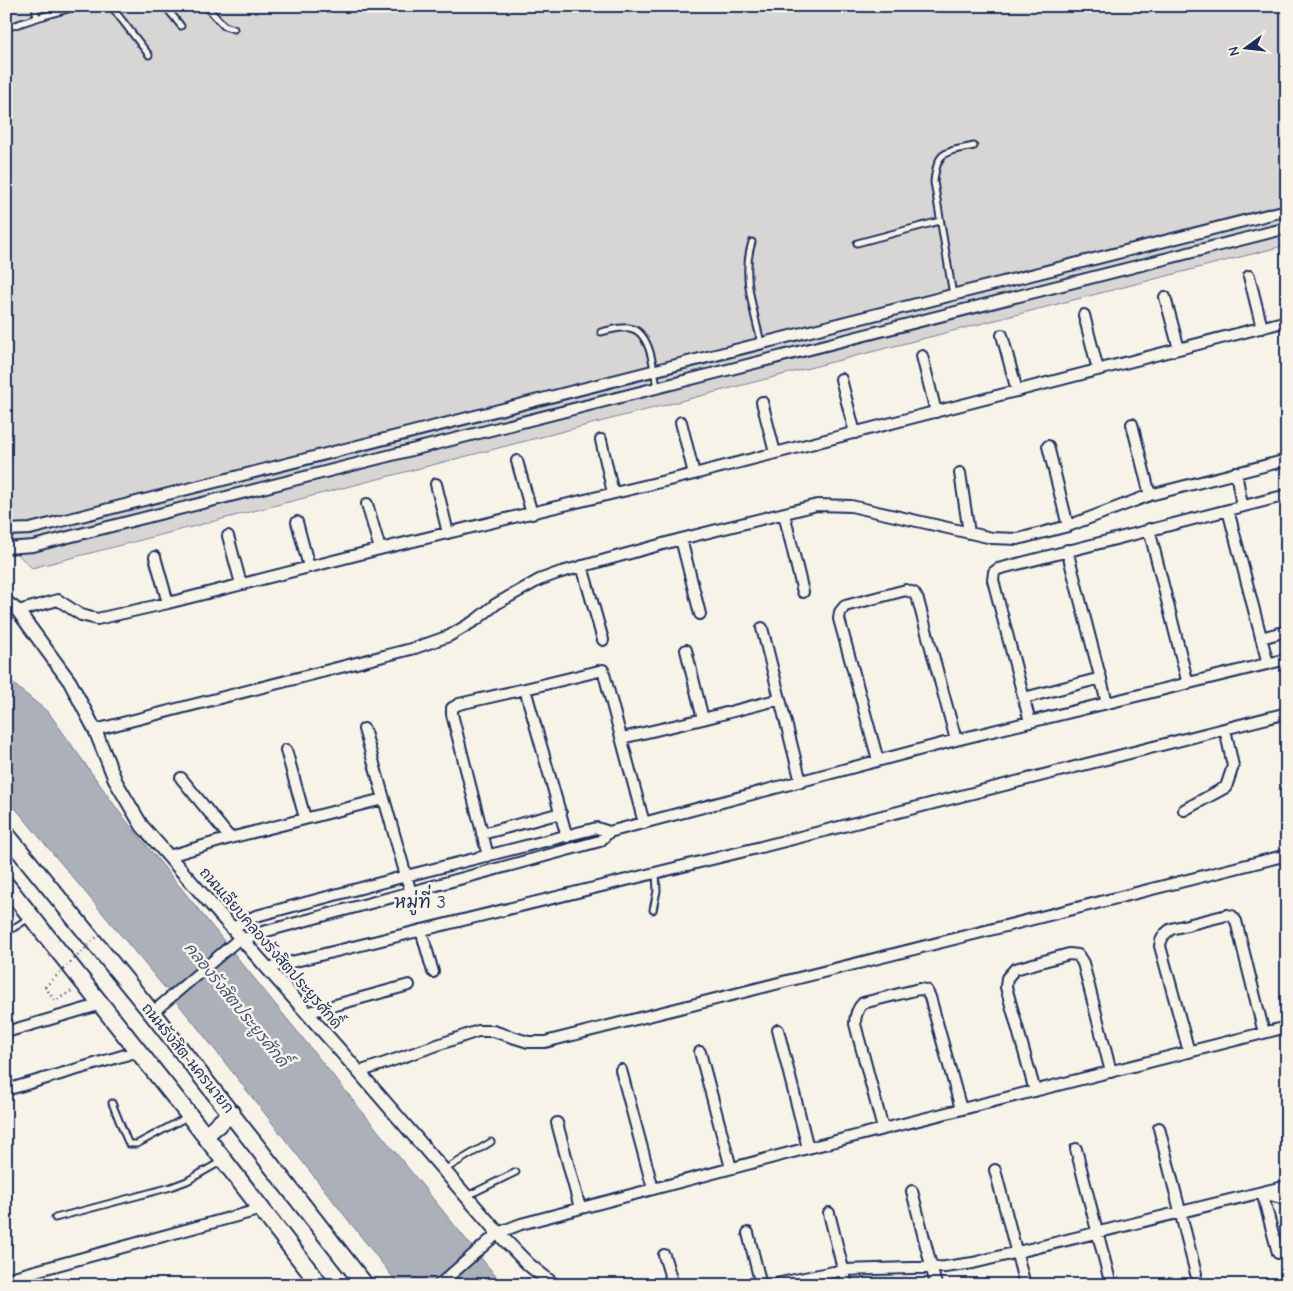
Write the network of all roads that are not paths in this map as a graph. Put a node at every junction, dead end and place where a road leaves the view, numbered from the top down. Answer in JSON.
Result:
{"nodes":[{"id":1,"x":34,"y":6,"type":"edge"},
{"id":2,"x":111,"y":6,"type":"edge"},
{"id":3,"x":164,"y":6,"type":"edge"},
{"id":4,"x":206,"y":6,"type":"edge"},
{"id":5,"x":68,"y":9,"type":"dead end"},
{"id":6,"x":37,"y":18,"type":"junction"},
{"id":7,"x":181,"y":26,"type":"dead end"},
{"id":8,"x":6,"y":28,"type":"edge"},
{"id":9,"x":234,"y":29,"type":"dead end"},
{"id":10,"x":149,"y":55,"type":"dead end"},
{"id":11,"x":974,"y":146,"type":"dead end"},
{"id":12,"x":1287,"y":210,"type":"edge"},
{"id":13,"x":940,"y":221,"type":"junction"},
{"id":14,"x":1287,"y":228,"type":"edge"},
{"id":15,"x":752,"y":242,"type":"dead end"},
{"id":16,"x":856,"y":243,"type":"dead end"},
{"id":17,"x":1150,"y":244,"type":"junction"},
{"id":18,"x":1155,"y":261,"type":"junction"},
{"id":19,"x":1249,"y":276,"type":"dead end"},
{"id":20,"x":953,"y":294,"type":"junction"},
{"id":21,"x":1165,"y":297,"type":"dead end"},
{"id":22,"x":901,"y":308,"type":"junction"},
{"id":23,"x":1084,"y":315,"type":"dead end"},
{"id":24,"x":1287,"y":321,"type":"edge"},
{"id":25,"x":905,"y":325,"type":"junction"},
{"id":26,"x":1262,"y":328,"type":"junction"},
{"id":27,"x":601,"y":332,"type":"dead end"},
{"id":28,"x":1002,"y":335,"type":"dead end"},
{"id":29,"x":761,"y":343,"type":"junction"},
{"id":30,"x":1179,"y":349,"type":"junction"},
{"id":31,"x":922,"y":356,"type":"dead end"},
{"id":32,"x":654,"y":370,"type":"junction"},
{"id":33,"x":1098,"y":370,"type":"junction"},
{"id":34,"x":841,"y":379,"type":"dead end"},
{"id":35,"x":657,"y":388,"type":"junction"},
{"id":36,"x":1017,"y":391,"type":"junction"},
{"id":37,"x":762,"y":402,"type":"dead end"},
{"id":38,"x":936,"y":412,"type":"junction"},
{"id":39,"x":681,"y":422,"type":"dead end"},
{"id":40,"x":1132,"y":424,"type":"dead end"},
{"id":41,"x":855,"y":433,"type":"junction"},
{"id":42,"x":409,"y":434,"type":"junction"},
{"id":43,"x":601,"y":440,"type":"dead end"},
{"id":44,"x":1048,"y":446,"type":"dead end"},
{"id":45,"x":414,"y":451,"type":"junction"},
{"id":46,"x":775,"y":453,"type":"junction"},
{"id":47,"x":1287,"y":460,"type":"edge"},
{"id":48,"x":517,"y":461,"type":"dead end"},
{"id":49,"x":1236,"y":472,"type":"junction"},
{"id":50,"x":960,"y":473,"type":"dead end"},
{"id":51,"x":694,"y":474,"type":"junction"},
{"id":52,"x":436,"y":484,"type":"dead end"},
{"id":53,"x":171,"y":493,"type":"junction"},
{"id":54,"x":613,"y":493,"type":"junction"},
{"id":55,"x":1150,"y":494,"type":"junction"},
{"id":56,"x":1287,"y":494,"type":"edge"},
{"id":57,"x":367,"y":504,"type":"dead end"},
{"id":58,"x":1242,"y":506,"type":"junction"},
{"id":59,"x":175,"y":510,"type":"junction"},
{"id":60,"x":1228,"y":510,"type":"junction"},
{"id":61,"x":532,"y":514,"type":"junction"},
{"id":62,"x":784,"y":514,"type":"junction"},
{"id":63,"x":297,"y":522,"type":"dead end"},
{"id":64,"x":1068,"y":526,"type":"junction"},
{"id":65,"x":1149,"y":529,"type":"junction"},
{"id":66,"x":6,"y":530,"type":"edge"},
{"id":67,"x":448,"y":533,"type":"junction"},
{"id":68,"x":969,"y":533,"type":"junction"},
{"id":69,"x":228,"y":536,"type":"dead end"},
{"id":70,"x":681,"y":539,"type":"junction"},
{"id":71,"x":6,"y":548,"type":"edge"},
{"id":72,"x":380,"y":549,"type":"junction"},
{"id":73,"x":1067,"y":550,"type":"junction"},
{"id":74,"x":155,"y":557,"type":"dead end"},
{"id":75,"x":582,"y":566,"type":"junction"},
{"id":76,"x":309,"y":567,"type":"junction"},
{"id":77,"x":241,"y":584,"type":"junction"},
{"id":78,"x":803,"y":592,"type":"dead end"},
{"id":79,"x":6,"y":602,"type":"edge"},
{"id":80,"x":168,"y":603,"type":"junction"},
{"id":81,"x":18,"y":611,"type":"junction"},
{"id":82,"x":700,"y":614,"type":"dead end"},
{"id":83,"x":762,"y":628,"type":"dead end"},
{"id":84,"x":1287,"y":631,"type":"edge"},
{"id":85,"x":1261,"y":638,"type":"junction"},
{"id":86,"x":604,"y":640,"type":"dead end"},
{"id":87,"x":686,"y":650,"type":"dead end"},
{"id":88,"x":1287,"y":659,"type":"edge"},
{"id":89,"x":1268,"y":664,"type":"junction"},
{"id":90,"x":1100,"y":678,"type":"junction"},
{"id":91,"x":1188,"y":684,"type":"junction"},
{"id":92,"x":525,"y":689,"type":"junction"},
{"id":93,"x":1024,"y":698,"type":"junction"},
{"id":94,"x":780,"y":699,"type":"junction"},
{"id":95,"x":1107,"y":703,"type":"junction"},
{"id":96,"x":1287,"y":713,"type":"edge"},
{"id":97,"x":703,"y":719,"type":"junction"},
{"id":98,"x":1030,"y":722,"type":"junction"},
{"id":99,"x":364,"y":729,"type":"dead end"},
{"id":100,"x":1225,"y":729,"type":"junction"},
{"id":101,"x":95,"y":730,"type":"junction"},
{"id":102,"x":622,"y":738,"type":"junction"},
{"id":103,"x":956,"y":740,"type":"junction"},
{"id":104,"x":286,"y":750,"type":"dead end"},
{"id":105,"x":878,"y":760,"type":"junction"},
{"id":106,"x":181,"y":778,"type":"dead end"},
{"id":107,"x":802,"y":782,"type":"junction"},
{"id":108,"x":383,"y":799,"type":"junction"},
{"id":109,"x":1184,"y":810,"type":"dead end"},
{"id":110,"x":561,"y":813,"type":"junction"},
{"id":111,"x":305,"y":818,"type":"junction"},
{"id":112,"x":644,"y":823,"type":"junction"},
{"id":113,"x":609,"y":832,"type":"junction"},
{"id":114,"x":6,"y":834,"type":"edge"},
{"id":115,"x":482,"y":834,"type":"junction"},
{"id":116,"x":567,"y":837,"type":"junction"},
{"id":117,"x":230,"y":838,"type":"junction"},
{"id":118,"x":1287,"y":855,"type":"edge"},
{"id":119,"x":169,"y":856,"type":"junction"},
{"id":120,"x":488,"y":856,"type":"junction"},
{"id":121,"x":656,"y":873,"type":"junction"},
{"id":122,"x":406,"y":876,"type":"junction"},
{"id":123,"x":6,"y":885,"type":"edge"},
{"id":124,"x":411,"y":893,"type":"junction"},
{"id":125,"x":652,"y":910,"type":"dead end"},
{"id":126,"x":31,"y":916,"type":"junction"},
{"id":127,"x":421,"y":930,"type":"junction"},
{"id":128,"x":6,"y":933,"type":"edge"},
{"id":129,"x":237,"y":938,"type":"junction"},
{"id":130,"x":267,"y":968,"type":"junction"},
{"id":131,"x":432,"y":972,"type":"dead end"},
{"id":132,"x":409,"y":985,"type":"dead end"},
{"id":133,"x":102,"y":1004,"type":"junction"},
{"id":134,"x":155,"y":1010,"type":"junction"},
{"id":135,"x":306,"y":1013,"type":"junction"},
{"id":136,"x":1287,"y":1027,"type":"edge"},
{"id":137,"x":778,"y":1030,"type":"dead end"},
{"id":138,"x":6,"y":1032,"type":"edge"},
{"id":139,"x":1264,"y":1033,"type":"junction"},
{"id":140,"x":139,"y":1051,"type":"junction"},
{"id":141,"x":700,"y":1052,"type":"dead end"},
{"id":142,"x":1189,"y":1052,"type":"junction"},
{"id":143,"x":621,"y":1070,"type":"dead end"},
{"id":144,"x":359,"y":1072,"type":"junction"},
{"id":145,"x":1112,"y":1072,"type":"junction"},
{"id":146,"x":6,"y":1090,"type":"edge"},
{"id":147,"x":1036,"y":1091,"type":"junction"},
{"id":148,"x":112,"y":1103,"type":"dead end"},
{"id":149,"x":961,"y":1109,"type":"junction"},
{"id":150,"x":232,"y":1113,"type":"junction"},
{"id":151,"x":190,"y":1115,"type":"junction"},
{"id":152,"x":557,"y":1123,"type":"dead end"},
{"id":153,"x":1159,"y":1128,"type":"dead end"},
{"id":154,"x":883,"y":1129,"type":"junction"},
{"id":155,"x":205,"y":1135,"type":"junction"},
{"id":156,"x":491,"y":1142,"type":"dead end"},
{"id":157,"x":808,"y":1148,"type":"junction"},
{"id":158,"x":1076,"y":1149,"type":"dead end"},
{"id":159,"x":223,"y":1160,"type":"junction"},
{"id":160,"x":731,"y":1168,"type":"junction"},
{"id":161,"x":444,"y":1170,"type":"junction"},
{"id":162,"x":996,"y":1170,"type":"dead end"},
{"id":163,"x":516,"y":1172,"type":"dead end"},
{"id":164,"x":1287,"y":1186,"type":"edge"},
{"id":165,"x":653,"y":1189,"type":"junction"},
{"id":166,"x":912,"y":1191,"type":"dead end"},
{"id":167,"x":1262,"y":1192,"type":"junction"},
{"id":168,"x":466,"y":1197,"type":"junction"},
{"id":169,"x":1287,"y":1200,"type":"edge"},
{"id":170,"x":580,"y":1208,"type":"junction"},
{"id":171,"x":262,"y":1209,"type":"junction"},
{"id":172,"x":829,"y":1212,"type":"dead end"},
{"id":173,"x":1181,"y":1213,"type":"junction"},
{"id":174,"x":55,"y":1218,"type":"dead end"},
{"id":175,"x":498,"y":1233,"type":"junction"},
{"id":176,"x":748,"y":1233,"type":"dead end"},
{"id":177,"x":1098,"y":1233,"type":"junction"},
{"id":178,"x":1017,"y":1254,"type":"junction"},
{"id":179,"x":1278,"y":1254,"type":"dead end"},
{"id":180,"x":664,"y":1255,"type":"dead end"},
{"id":181,"x":932,"y":1267,"type":"junction"},
{"id":182,"x":843,"y":1270,"type":"junction"},
{"id":183,"x":1196,"y":1274,"type":"dead end"},
{"id":184,"x":6,"y":1279,"type":"edge"},
{"id":185,"x":320,"y":1285,"type":"edge"},
{"id":186,"x":365,"y":1285,"type":"edge"},
{"id":187,"x":439,"y":1285,"type":"edge"},
{"id":188,"x":554,"y":1285,"type":"edge"},
{"id":189,"x":672,"y":1285,"type":"edge"},
{"id":190,"x":761,"y":1285,"type":"edge"},
{"id":191,"x":770,"y":1285,"type":"edge"},
{"id":192,"x":847,"y":1285,"type":"edge"},
{"id":193,"x":936,"y":1285,"type":"edge"},
{"id":194,"x":1025,"y":1285,"type":"edge"},
{"id":195,"x":1111,"y":1285,"type":"edge"}],
"edges":[{"from":1,"to":6,"type":"lane"},
{"from":2,"to":10,"type":"lane"},
{"from":3,"to":7,"type":"lane"},
{"from":4,"to":9,"type":"lane"},
{"from":5,"to":6,"type":"lane"},
{"from":6,"to":8,"type":"lane"},
{"from":11,"to":13,"type":"lane"},
{"from":12,"to":17,"type":"street"},
{"from":13,"to":16,"type":"lane"},
{"from":13,"to":20,"type":"lane"},
{"from":14,"to":18,"type":"street"},
{"from":15,"to":29,"type":"lane"},
{"from":17,"to":18,"type":"street"},
{"from":17,"to":20,"type":"street"},
{"from":18,"to":25,"type":"street"},
{"from":19,"to":26,"type":"street"},
{"from":20,"to":22,"type":"street"},
{"from":21,"to":30,"type":"street"},
{"from":22,"to":25,"type":"street"},
{"from":22,"to":29,"type":"street"},
{"from":23,"to":33,"type":"street"},
{"from":24,"to":26,"type":"street"},
{"from":25,"to":35,"type":"street"},
{"from":26,"to":30,"type":"street"},
{"from":27,"to":32,"type":"lane"},
{"from":28,"to":36,"type":"street"},
{"from":29,"to":32,"type":"street"},
{"from":30,"to":33,"type":"street"},
{"from":31,"to":38,"type":"street"},
{"from":32,"to":35,"type":"lane"},
{"from":32,"to":42,"type":"street"},
{"from":33,"to":36,"type":"street"},
{"from":34,"to":41,"type":"street"},
{"from":35,"to":45,"type":"street"},
{"from":36,"to":38,"type":"street"},
{"from":37,"to":46,"type":"street"},
{"from":38,"to":41,"type":"street"},
{"from":39,"to":51,"type":"street"},
{"from":40,"to":55,"type":"street"},
{"from":41,"to":46,"type":"street"},
{"from":42,"to":45,"type":"street"},
{"from":42,"to":53,"type":"street"},
{"from":43,"to":54,"type":"street"},
{"from":44,"to":64,"type":"street"},
{"from":45,"to":59,"type":"street"},
{"from":46,"to":51,"type":"street"},
{"from":47,"to":49,"type":"street"},
{"from":48,"to":61,"type":"street"},
{"from":49,"to":55,"type":"street"},
{"from":49,"to":58,"type":"street"},
{"from":50,"to":68,"type":"street"},
{"from":51,"to":54,"type":"street"},
{"from":52,"to":67,"type":"street"},
{"from":53,"to":59,"type":"street"},
{"from":53,"to":66,"type":"street"},
{"from":54,"to":61,"type":"street"},
{"from":55,"to":64,"type":"street"},
{"from":56,"to":58,"type":"street"},
{"from":57,"to":72,"type":"street"},
{"from":58,"to":60,"type":"street"},
{"from":59,"to":71,"type":"street"},
{"from":60,"to":65,"type":"street"},
{"from":60,"to":85,"type":"street"},
{"from":61,"to":67,"type":"street"},
{"from":62,"to":68,"type":"street"},
{"from":62,"to":70,"type":"street"},
{"from":62,"to":78,"type":"street"},
{"from":63,"to":76,"type":"street"},
{"from":64,"to":68,"type":"street"},
{"from":65,"to":73,"type":"street"},
{"from":65,"to":91,"type":"street"},
{"from":67,"to":72,"type":"street"},
{"from":69,"to":77,"type":"street"},
{"from":70,"to":75,"type":"street"},
{"from":70,"to":82,"type":"street"},
{"from":72,"to":76,"type":"street"},
{"from":73,"to":90,"type":"street"},
{"from":73,"to":93,"type":"street"},
{"from":74,"to":80,"type":"street"},
{"from":75,"to":86,"type":"street"},
{"from":75,"to":101,"type":"street"},
{"from":76,"to":77,"type":"street"},
{"from":77,"to":80,"type":"street"},
{"from":79,"to":81,"type":"street","name":"ถนนเลียบคลองรังสิตประยูรศักดิ์"},
{"from":80,"to":81,"type":"street"},
{"from":81,"to":101,"type":"street","name":"ถนนเลียบคลองรังสิตประยูรศักดิ์"},
{"from":83,"to":94,"type":"street"},
{"from":84,"to":85,"type":"street"},
{"from":85,"to":89,"type":"street"},
{"from":87,"to":97,"type":"street"},
{"from":88,"to":89,"type":"street"},
{"from":89,"to":91,"type":"street"},
{"from":90,"to":93,"type":"street"},
{"from":90,"to":95,"type":"street"},
{"from":91,"to":95,"type":"street"},
{"from":92,"to":102,"type":"street"},
{"from":92,"to":110,"type":"street"},
{"from":92,"to":115,"type":"street"},
{"from":93,"to":98,"type":"street"},
{"from":94,"to":97,"type":"street"},
{"from":94,"to":107,"type":"street"},
{"from":95,"to":98,"type":"street"},
{"from":96,"to":100,"type":"street"},
{"from":97,"to":102,"type":"street"},
{"from":98,"to":103,"type":"street"},
{"from":99,"to":108,"type":"street"},
{"from":100,"to":109,"type":"street"},
{"from":100,"to":121,"type":"street"},
{"from":101,"to":119,"type":"street","name":"ถนนเลียบคลองรังสิตประยูรศักดิ์"},
{"from":102,"to":112,"type":"street"},
{"from":103,"to":105,"type":"street"},
{"from":103,"to":105,"type":"street"},
{"from":104,"to":111,"type":"street"},
{"from":105,"to":107,"type":"street"},
{"from":106,"to":117,"type":"street"},
{"from":107,"to":112,"type":"street"},
{"from":108,"to":111,"type":"street"},
{"from":108,"to":122,"type":"street"},
{"from":110,"to":115,"type":"street"},
{"from":110,"to":116,"type":"street"},
{"from":111,"to":117,"type":"street"},
{"from":112,"to":113,"type":"street"},
{"from":113,"to":116,"type":"street"},
{"from":113,"to":124,"type":"street"},
{"from":114,"to":134,"type":"main road","name":"ถนนรังสิต-นครนายก"},
{"from":115,"to":120,"type":"street"},
{"from":116,"to":120,"type":"street"},
{"from":117,"to":119,"type":"street"},
{"from":118,"to":144,"type":"street"},
{"from":119,"to":129,"type":"street","name":"ถนนเลียบคลองรังสิตประยูรศักดิ์"},
{"from":120,"to":122,"type":"street"},
{"from":121,"to":125,"type":"lane"},
{"from":121,"to":127,"type":"street"},
{"from":122,"to":124,"type":"street"},
{"from":122,"to":129,"type":"street"},
{"from":123,"to":126,"type":"main road"},
{"from":124,"to":129,"type":"street"},
{"from":126,"to":128,"type":"lane"},
{"from":126,"to":133,"type":"main road"},
{"from":127,"to":130,"type":"street"},
{"from":127,"to":131,"type":"street"},
{"from":129,"to":130,"type":"street","name":"ถนนเลียบคลองรังสิตประยูรศักดิ์"},
{"from":129,"to":134,"type":"street"},
{"from":130,"to":135,"type":"street","name":"ถนนเลียบคลองรังสิตประยูรศักดิ์"},
{"from":132,"to":135,"type":"street"},
{"from":133,"to":138,"type":"street"},
{"from":133,"to":140,"type":"main road"},
{"from":134,"to":150,"type":"main road","name":"ถนนรังสิต-นครนายก"},
{"from":135,"to":144,"type":"street","name":"ถนนเลียบคลองรังสิตประยูรศักดิ์"},
{"from":136,"to":139,"type":"street"},
{"from":137,"to":157,"type":"street"},
{"from":139,"to":142,"type":"street"},
{"from":139,"to":142,"type":"street"},
{"from":140,"to":146,"type":"street"},
{"from":140,"to":151,"type":"main road"},
{"from":141,"to":160,"type":"street"},
{"from":142,"to":145,"type":"street"},
{"from":143,"to":165,"type":"street"},
{"from":144,"to":161,"type":"street","name":"ถนนเลียบคลองรังสิตประยูรศักดิ์"},
{"from":145,"to":147,"type":"street"},
{"from":145,"to":147,"type":"street"},
{"from":147,"to":149,"type":"street"},
{"from":148,"to":151,"type":"lane"},
{"from":149,"to":154,"type":"street"},
{"from":149,"to":154,"type":"street"},
{"from":150,"to":155,"type":"main road"},
{"from":150,"to":186,"type":"main road","name":"ถนนรังสิต-นครนายก"},
{"from":151,"to":155,"type":"main road"},
{"from":152,"to":170,"type":"street"},
{"from":153,"to":173,"type":"street"},
{"from":154,"to":157,"type":"street"},
{"from":155,"to":159,"type":"main road"},
{"from":156,"to":161,"type":"lane"},
{"from":157,"to":160,"type":"street"},
{"from":158,"to":177,"type":"street"},
{"from":159,"to":171,"type":"main road"},
{"from":159,"to":174,"type":"lane"},
{"from":160,"to":165,"type":"street"},
{"from":161,"to":168,"type":"street","name":"ถนนเลียบคลองรังสิตประยูรศักดิ์"},
{"from":162,"to":178,"type":"street"},
{"from":163,"to":168,"type":"lane"},
{"from":164,"to":167,"type":"street"},
{"from":165,"to":170,"type":"street"},
{"from":166,"to":181,"type":"street"},
{"from":167,"to":169,"type":"street"},
{"from":167,"to":173,"type":"street"},
{"from":167,"to":179,"type":"street"},
{"from":168,"to":175,"type":"street","name":"ถนนเลียบคลองรังสิตประยูรศักดิ์"},
{"from":170,"to":175,"type":"street"},
{"from":171,"to":184,"type":"street"},
{"from":171,"to":185,"type":"main road"},
{"from":172,"to":182,"type":"street"},
{"from":173,"to":177,"type":"street"},
{"from":173,"to":183,"type":"street"},
{"from":175,"to":187,"type":"street"},
{"from":175,"to":188,"type":"street","name":"ถนนเลียบคลองรังสิตประยูรศักดิ์"},
{"from":176,"to":190,"type":"street"},
{"from":177,"to":178,"type":"street"},
{"from":177,"to":195,"type":"street"},
{"from":178,"to":181,"type":"street"},
{"from":178,"to":194,"type":"street"},
{"from":180,"to":189,"type":"street"},
{"from":181,"to":182,"type":"street"},
{"from":181,"to":193,"type":"street"},
{"from":182,"to":191,"type":"street"},
{"from":182,"to":192,"type":"street"}]}
